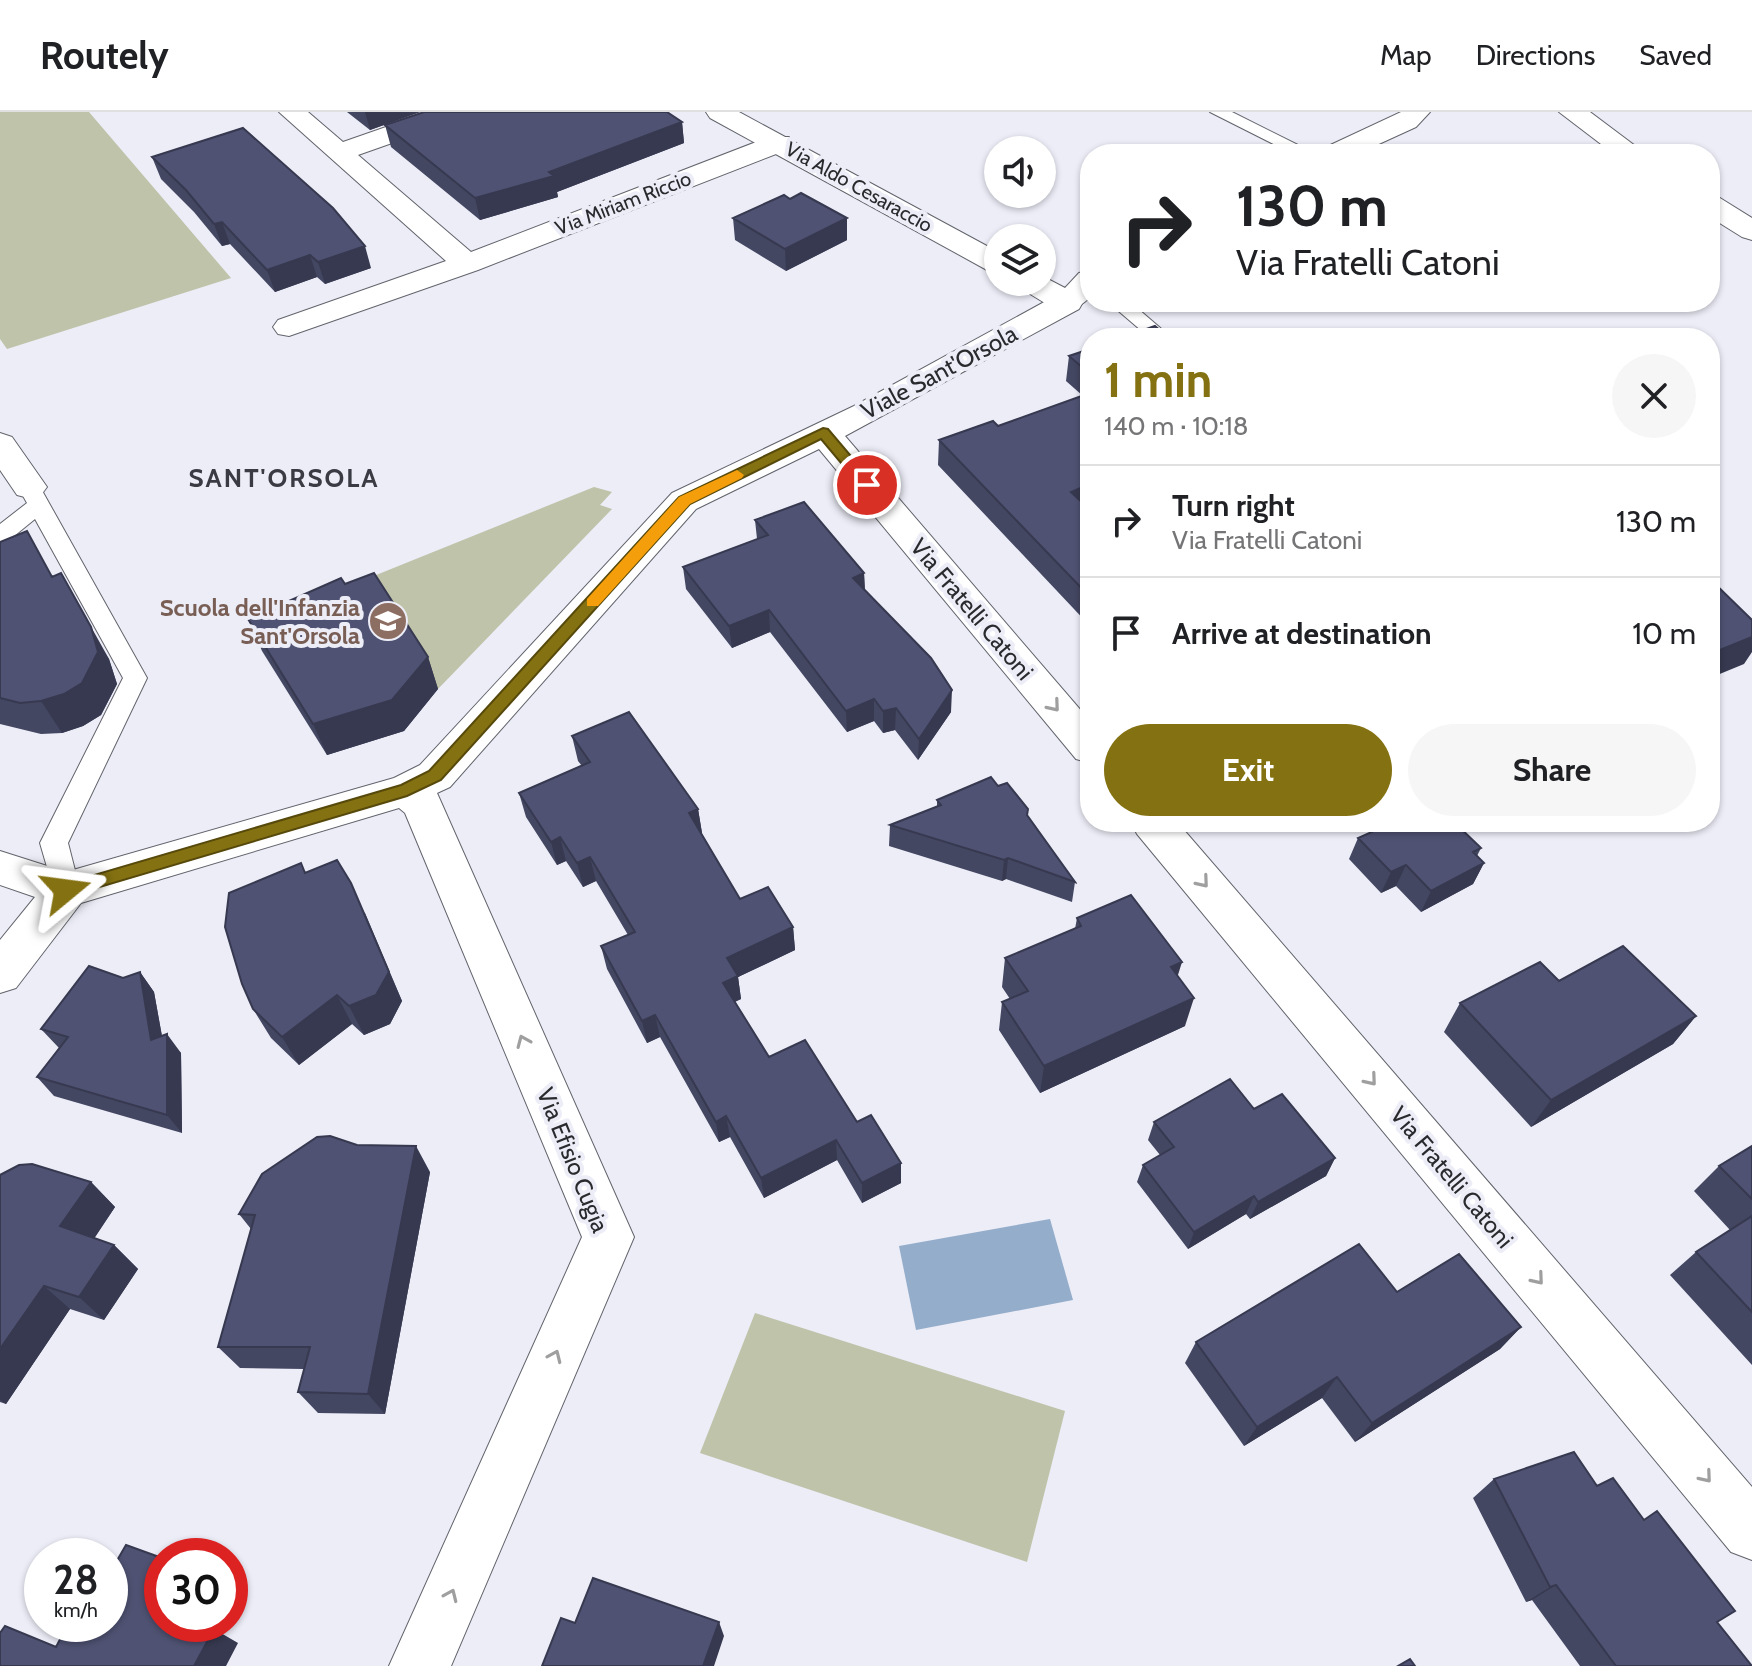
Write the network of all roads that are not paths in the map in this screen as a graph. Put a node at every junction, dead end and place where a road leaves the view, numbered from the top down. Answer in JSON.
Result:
{"nodes":[{"id":1,"x":292,"y":112,"type":"edge"},
{"id":2,"x":454,"y":112,"type":"edge"},
{"id":3,"x":719,"y":112,"type":"edge"},
{"id":4,"x":1218,"y":112,"type":"edge"},
{"id":5,"x":1417,"y":112,"type":"edge"},
{"id":6,"x":1572,"y":112,"type":"edge"},
{"id":7,"x":779,"y":143,"type":"junction"},
{"id":8,"x":1286,"y":144,"type":"edge"},
{"id":9,"x":1356,"y":144,"type":"edge"},
{"id":10,"x":1618,"y":144,"type":"edge"},
{"id":11,"x":339,"y":153,"type":"junction"},
{"id":12,"x":1720,"y":210,"type":"edge"},
{"id":13,"x":1752,"y":231,"type":"edge"},
{"id":14,"x":984,"y":256,"type":"edge"},
{"id":15,"x":467,"y":264,"type":"junction"},
{"id":16,"x":1056,"y":287,"type":"edge"},
{"id":17,"x":1079,"y":291,"type":"edge"},
{"id":18,"x":1130,"y":312,"type":"edge"},
{"id":19,"x":289,"y":327,"type":"dead end"},
{"id":20,"x":1150,"y":328,"type":"edge"},
{"id":21,"x":823,"y":432,"type":"junction"},
{"id":22,"x":0,"y":444,"type":"edge"},
{"id":23,"x":33,"y":497,"type":"junction"},
{"id":24,"x":0,"y":536,"type":"edge"},
{"id":25,"x":1080,"y":736,"type":"edge"},
{"id":26,"x":407,"y":790,"type":"junction"},
{"id":27,"x":1160,"y":832,"type":"edge"},
{"id":28,"x":0,"y":868,"type":"edge"},
{"id":29,"x":66,"y":890,"type":"junction"},
{"id":30,"x":0,"y":974,"type":"edge"},
{"id":31,"x":1752,"y":1531,"type":"edge"},
{"id":32,"x":420,"y":1666,"type":"edge"}],
"edges":[{"from":1,"to":11,"type":"street"},
{"from":2,"to":11,"type":"street"},
{"from":3,"to":7,"type":"street","name":"Via Aldo Cesaraccio"},
{"from":4,"to":8,"type":"lane"},
{"from":5,"to":9,"type":"street"},
{"from":6,"to":10,"type":"street"},
{"from":7,"to":14,"type":"street","name":"Via Aldo Cesaraccio"},
{"from":7,"to":15,"type":"street","name":"Via Miriam Riccio"},
{"from":11,"to":15,"type":"street"},
{"from":12,"to":13,"type":"street"},
{"from":15,"to":19,"type":"street","name":"Via Miriam Riccio"},
{"from":16,"to":17,"type":"street"},
{"from":17,"to":21,"type":"street","name":"Viale Sant'Orsola"},
{"from":18,"to":20,"type":"lane"},
{"from":21,"to":25,"type":"street","name":"Via Fratelli Catoni","one_way":true},
{"from":21,"to":26,"type":"street","name":"Viale Sant'Orsola"},
{"from":22,"to":23,"type":"street"},
{"from":23,"to":24,"type":"lane"},
{"from":23,"to":29,"type":"lane"},
{"from":26,"to":29,"type":"street","name":"Viale Sant'Orsola"},
{"from":32,"to":26,"type":"street","name":"Via Efisio Cugia","one_way":true},
{"from":27,"to":31,"type":"street","name":"Via Fratelli Catoni","one_way":true},
{"from":28,"to":29,"type":"street"},
{"from":29,"to":30,"type":"street"}]}
